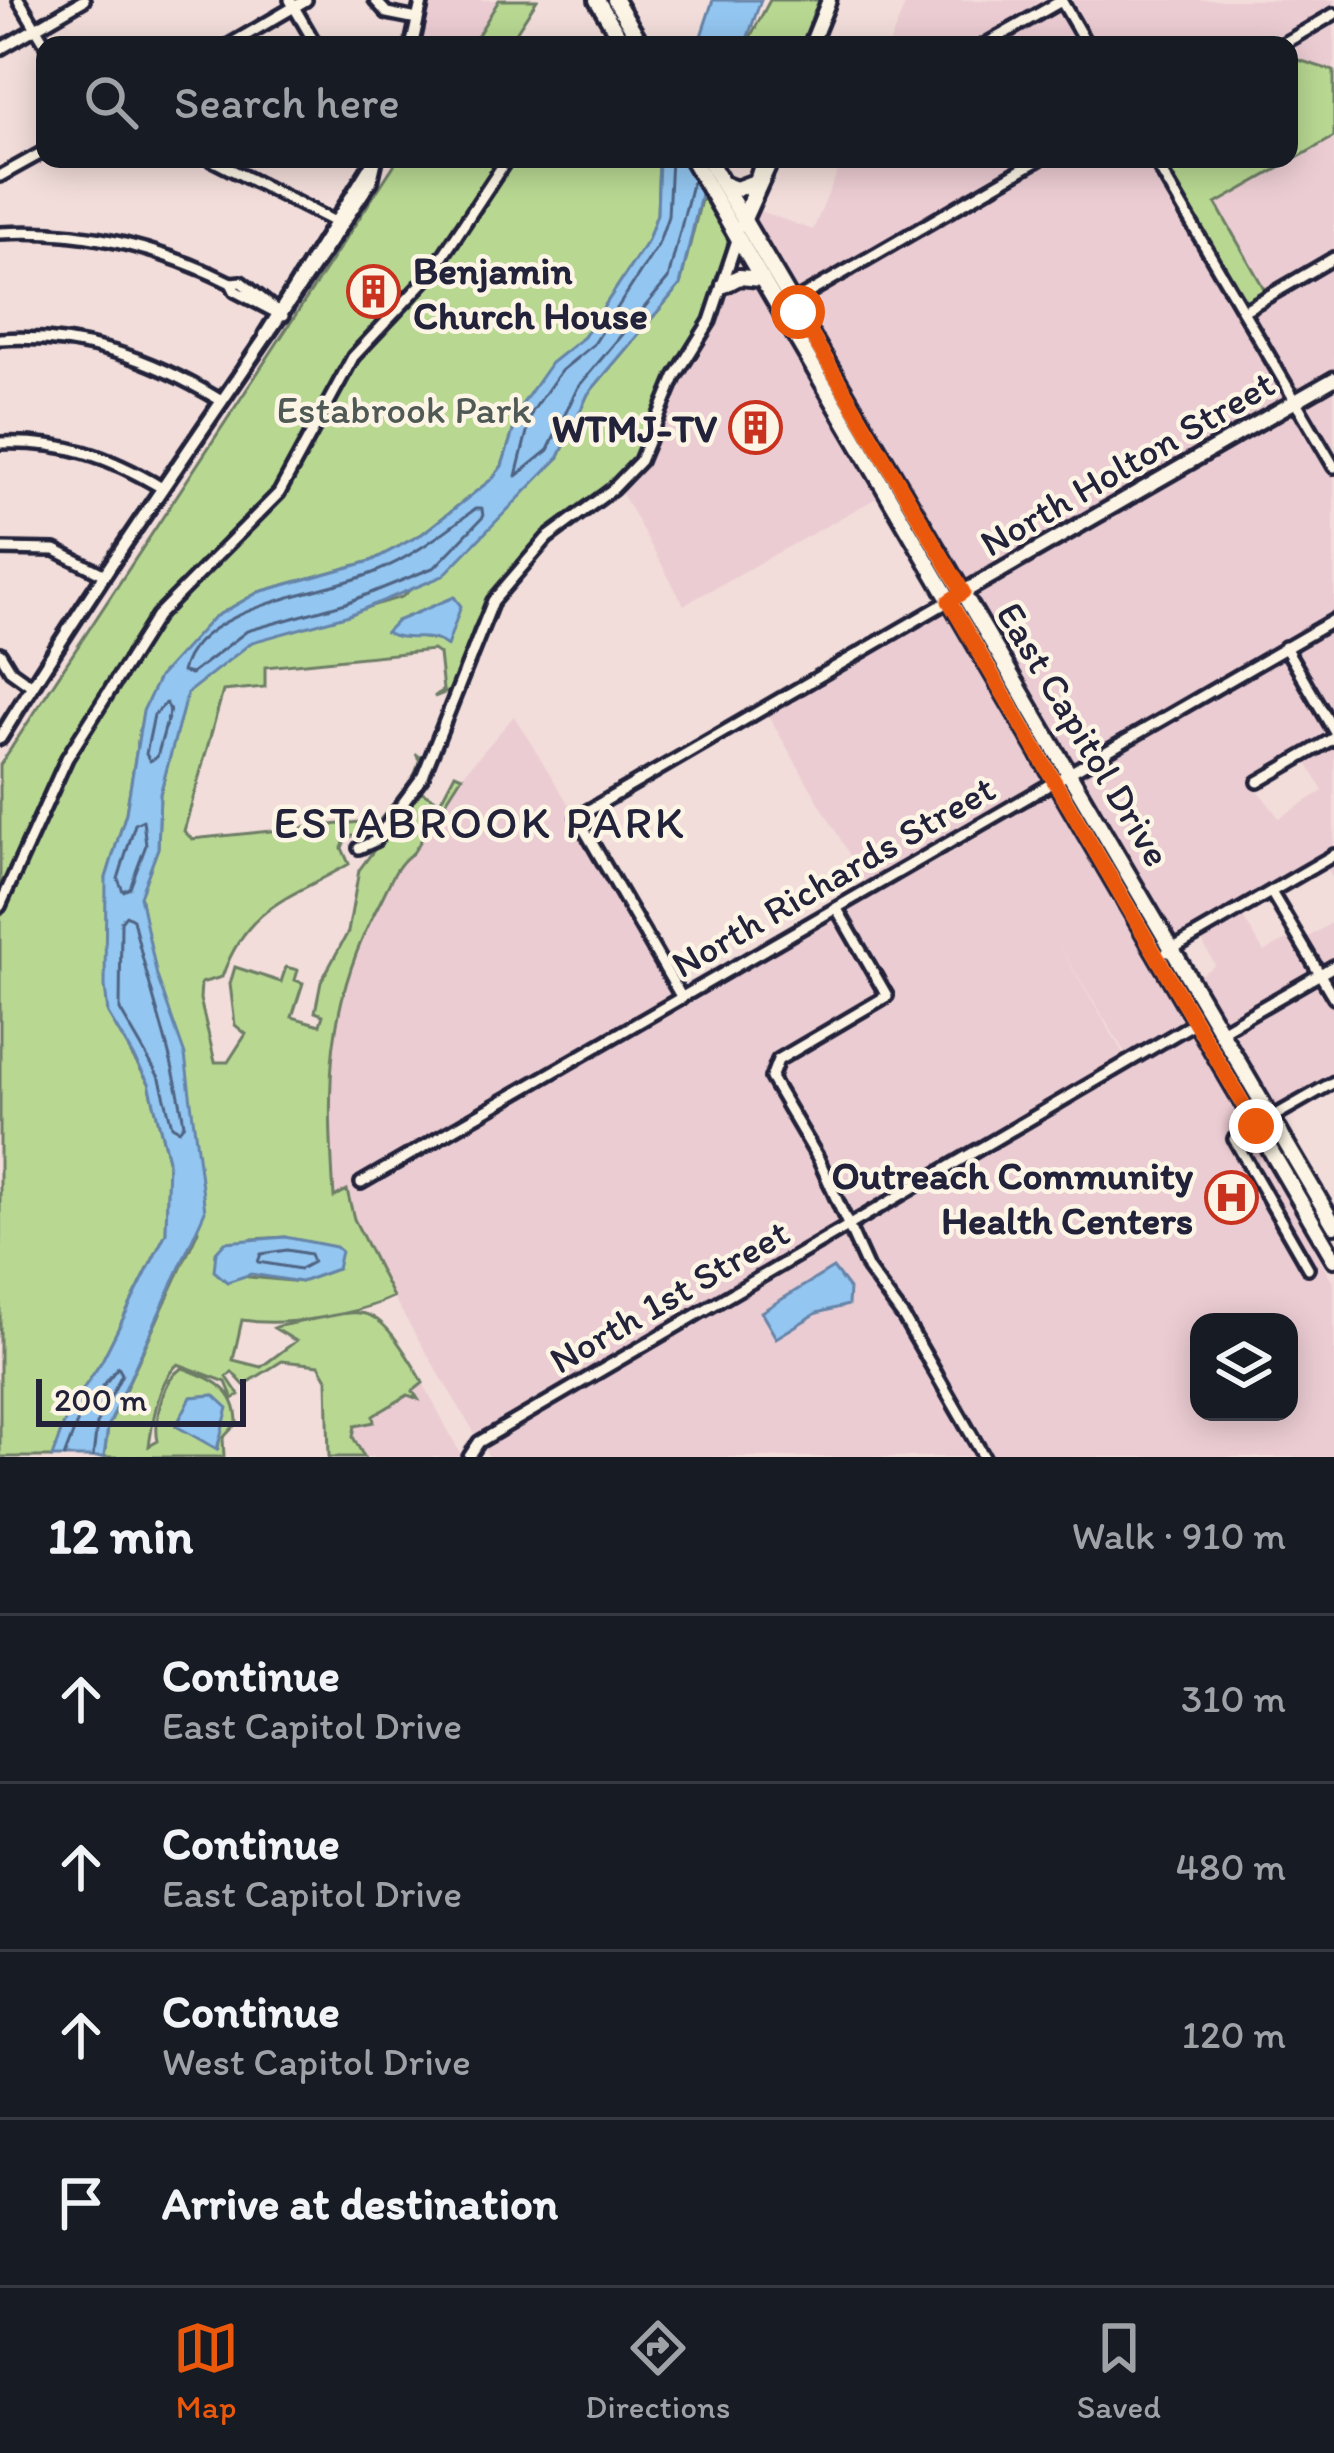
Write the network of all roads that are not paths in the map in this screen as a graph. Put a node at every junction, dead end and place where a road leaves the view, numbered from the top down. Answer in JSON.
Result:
{"nodes":[{"id":1,"x":19,"y":0,"type":"edge"},
{"id":2,"x":84,"y":0,"type":"edge"},
{"id":3,"x":306,"y":0,"type":"edge"},
{"id":4,"x":375,"y":0,"type":"edge"},
{"id":5,"x":422,"y":0,"type":"edge"},
{"id":6,"x":597,"y":0,"type":"edge"},
{"id":7,"x":615,"y":0,"type":"edge"},
{"id":8,"x":829,"y":0,"type":"edge"},
{"id":9,"x":1061,"y":0,"type":"edge"},
{"id":10,"x":292,"y":3,"type":"edge"},
{"id":11,"x":1331,"y":16,"type":"edge"},
{"id":12,"x":417,"y":19,"type":"junction"},
{"id":13,"x":36,"y":28,"type":"junction"},
{"id":14,"x":1334,"y":29,"type":"edge"},
{"id":15,"x":41,"y":36,"type":"edge"},
{"id":16,"x":242,"y":36,"type":"edge"},
{"id":17,"x":311,"y":36,"type":"edge"},
{"id":18,"x":414,"y":36,"type":"edge"},
{"id":19,"x":626,"y":36,"type":"edge"},
{"id":20,"x":629,"y":36,"type":"edge"},
{"id":21,"x":815,"y":36,"type":"edge"},
{"id":22,"x":999,"y":36,"type":"edge"},
{"id":23,"x":1082,"y":36,"type":"edge"},
{"id":24,"x":1297,"y":36,"type":"edge"},
{"id":25,"x":0,"y":49,"type":"edge"},
{"id":26,"x":36,"y":156,"type":"edge"},
{"id":27,"x":228,"y":168,"type":"edge"},
{"id":28,"x":374,"y":168,"type":"edge"},
{"id":29,"x":501,"y":168,"type":"edge"},
{"id":30,"x":700,"y":168,"type":"edge"},
{"id":31,"x":711,"y":168,"type":"edge"},
{"id":32,"x":761,"y":168,"type":"edge"},
{"id":33,"x":764,"y":168,"type":"edge"},
{"id":34,"x":1024,"y":168,"type":"edge"},
{"id":35,"x":1159,"y":168,"type":"edge"},
{"id":36,"x":0,"y":176,"type":"edge"},
{"id":37,"x":752,"y":183,"type":"junction"},
{"id":38,"x":720,"y":192,"type":"junction"},
{"id":39,"x":744,"y":220,"type":"junction"},
{"id":40,"x":337,"y":224,"type":"junction"},
{"id":41,"x":0,"y":233,"type":"edge"},
{"id":42,"x":738,"y":237,"type":"junction"},
{"id":43,"x":1334,"y":258,"type":"edge"},
{"id":44,"x":761,"y":279,"type":"junction"},
{"id":45,"x":724,"y":285,"type":"junction"},
{"id":46,"x":786,"y":306,"type":"junction"},
{"id":47,"x":1243,"y":311,"type":"junction"},
{"id":48,"x":278,"y":312,"type":"junction"},
{"id":49,"x":0,"y":339,"type":"edge"},
{"id":50,"x":1334,"y":379,"type":"edge"},
{"id":51,"x":220,"y":400,"type":"junction"},
{"id":52,"x":1295,"y":401,"type":"junction"},
{"id":53,"x":0,"y":443,"type":"edge"},
{"id":54,"x":1334,"y":467,"type":"edge"},
{"id":55,"x":162,"y":488,"type":"junction"},
{"id":56,"x":0,"y":549,"type":"edge"},
{"id":57,"x":105,"y":575,"type":"junction"},
{"id":58,"x":956,"y":597,"type":"junction"},
{"id":59,"x":1334,"y":620,"type":"edge"},
{"id":60,"x":1285,"y":647,"type":"junction"},
{"id":61,"x":1,"y":658,"type":"edge"},
{"id":62,"x":32,"y":686,"type":"junction"},
{"id":63,"x":1334,"y":735,"type":"edge"},
{"id":64,"x":0,"y":737,"type":"edge"},
{"id":65,"x":1069,"y":773,"type":"junction"},
{"id":66,"x":1054,"y":782,"type":"junction"},
{"id":67,"x":1258,"y":782,"type":"dead end"},
{"id":68,"x":359,"y":848,"type":"dead end"},
{"id":69,"x":1334,"y":855,"type":"edge"},
{"id":70,"x":1271,"y":892,"type":"junction"},
{"id":71,"x":0,"y":906,"type":"edge"},
{"id":72,"x":837,"y":909,"type":"junction"},
{"id":73,"x":1173,"y":949,"type":"junction"},
{"id":74,"x":1157,"y":958,"type":"junction"},
{"id":75,"x":1334,"y":966,"type":"edge"},
{"id":76,"x":1320,"y":974,"type":"junction"},
{"id":77,"x":682,"y":998,"type":"junction"},
{"id":78,"x":1334,"y":998,"type":"edge"},
{"id":79,"x":1211,"y":1013,"type":"junction"},
{"id":80,"x":1195,"y":1022,"type":"junction"},
{"id":81,"x":1222,"y":1031,"type":"junction"},
{"id":82,"x":1334,"y":1082,"type":"edge"},
{"id":83,"x":1272,"y":1118,"type":"junction"},
{"id":84,"x":1256,"y":1126,"type":"junction"},
{"id":85,"x":361,"y":1183,"type":"dead end"},
{"id":86,"x":1334,"y":1225,"type":"edge"},
{"id":87,"x":847,"y":1227,"type":"junction"},
{"id":88,"x":1334,"y":1259,"type":"edge"},
{"id":89,"x":1308,"y":1268,"type":"dead end"},
{"id":90,"x":479,"y":1442,"type":"junction"},
{"id":91,"x":469,"y":1454,"type":"edge"},
{"id":92,"x":488,"y":1457,"type":"edge"},
{"id":93,"x":984,"y":1457,"type":"edge"}],
"edges":[{"from":1,"to":13,"type":"street"},
{"from":2,"to":13,"type":"street"},
{"from":3,"to":10,"type":"street"},
{"from":4,"to":12,"type":"street"},
{"from":5,"to":12,"type":"street"},
{"from":6,"to":19,"type":"main road"},
{"from":7,"to":20,"type":"main road"},
{"from":8,"to":21,"type":"main road"},
{"from":9,"to":22,"type":"street"},
{"from":9,"to":23,"type":"street"},
{"from":10,"to":16,"type":"street"},
{"from":10,"to":17,"type":"street"},
{"from":11,"to":14,"type":"street"},
{"from":11,"to":24,"type":"street"},
{"from":12,"to":18,"type":"street"},
{"from":13,"to":15,"type":"street"},
{"from":13,"to":25,"type":"street"},
{"from":26,"to":36,"type":"street"},
{"from":27,"to":40,"type":"street"},
{"from":28,"to":40,"type":"street"},
{"from":29,"to":71,"type":"street"},
{"from":30,"to":38,"type":"main road","name":"East Capitol Drive"},
{"from":31,"to":38,"type":"main road","name":"East Capitol Drive"},
{"from":32,"to":37,"type":"main road"},
{"from":33,"to":39,"type":"main road"},
{"from":34,"to":46,"type":"street"},
{"from":35,"to":47,"type":"street"},
{"from":37,"to":38,"type":"main road"},
{"from":37,"to":39,"type":"main road"},
{"from":38,"to":39,"type":"main road","name":"East Capitol Drive"},
{"from":38,"to":42,"type":"main road","name":"East Capitol Drive"},
{"from":39,"to":42,"type":"main road"},
{"from":39,"to":46,"type":"main road","name":"East Capitol Drive"},
{"from":40,"to":48,"type":"street"},
{"from":41,"to":48,"type":"street"},
{"from":42,"to":44,"type":"main road","name":"East Capitol Drive"},
{"from":42,"to":45,"type":"street"},
{"from":43,"to":47,"type":"street"},
{"from":44,"to":45,"type":"main road"},
{"from":44,"to":46,"type":"main road","name":"East Capitol Drive"},
{"from":45,"to":68,"type":"street"},
{"from":46,"to":58,"type":"main road","name":"East Capitol Drive"},
{"from":47,"to":52,"type":"street"},
{"from":48,"to":51,"type":"street"},
{"from":49,"to":51,"type":"street"},
{"from":50,"to":52,"type":"main road","name":"North Holton Street"},
{"from":51,"to":55,"type":"street"},
{"from":52,"to":54,"type":"street"},
{"from":52,"to":58,"type":"main road","name":"North Holton Street"},
{"from":53,"to":55,"type":"street"},
{"from":55,"to":57,"type":"street"},
{"from":56,"to":57,"type":"street"},
{"from":57,"to":62,"type":"street"},
{"from":58,"to":65,"type":"main road","name":"East Capitol Drive"},
{"from":58,"to":66,"type":"main road","name":"East Capitol Drive"},
{"from":58,"to":77,"type":"street","name":"North Holton Street"},
{"from":59,"to":60,"type":"street","name":"North Richards Street"},
{"from":60,"to":63,"type":"street"},
{"from":60,"to":65,"type":"street","name":"North Richards Street"},
{"from":61,"to":62,"type":"street"},
{"from":62,"to":64,"type":"street"},
{"from":63,"to":67,"type":"street"},
{"from":65,"to":66,"type":"street","name":"North Richards Street"},
{"from":65,"to":73,"type":"main road","name":"East Capitol Drive"},
{"from":66,"to":72,"type":"street","name":"North Richards Street"},
{"from":66,"to":74,"type":"main road","name":"East Capitol Drive"},
{"from":69,"to":70,"type":"street"},
{"from":70,"to":73,"type":"street"},
{"from":70,"to":76,"type":"street"},
{"from":72,"to":77,"type":"street","name":"North Richards Street"},
{"from":72,"to":87,"type":"street"},
{"from":73,"to":74,"type":"street"},
{"from":73,"to":79,"type":"main road","name":"East Capitol Drive"},
{"from":74,"to":80,"type":"main road","name":"East Capitol Drive"},
{"from":75,"to":76,"type":"street"},
{"from":76,"to":78,"type":"street"},
{"from":76,"to":81,"type":"street"},
{"from":77,"to":85,"type":"street","name":"North Richards Street"},
{"from":79,"to":80,"type":"street","name":"North 1st Street"},
{"from":79,"to":81,"type":"main road","name":"East Capitol Drive"},
{"from":80,"to":84,"type":"main road","name":"East Capitol Drive"},
{"from":80,"to":87,"type":"street","name":"North 1st Street"},
{"from":81,"to":83,"type":"main road","name":"East Capitol Drive"},
{"from":82,"to":83,"type":"street"},
{"from":83,"to":84,"type":"street"},
{"from":83,"to":86,"type":"main road","name":"East Capitol Drive"},
{"from":84,"to":88,"type":"main road","name":"East Capitol Drive"},
{"from":84,"to":89,"type":"street"},
{"from":87,"to":90,"type":"street","name":"North 1st Street"},
{"from":87,"to":93,"type":"street"},
{"from":90,"to":91,"type":"street","name":"North 1st Street"},
{"from":90,"to":92,"type":"street"}]}
